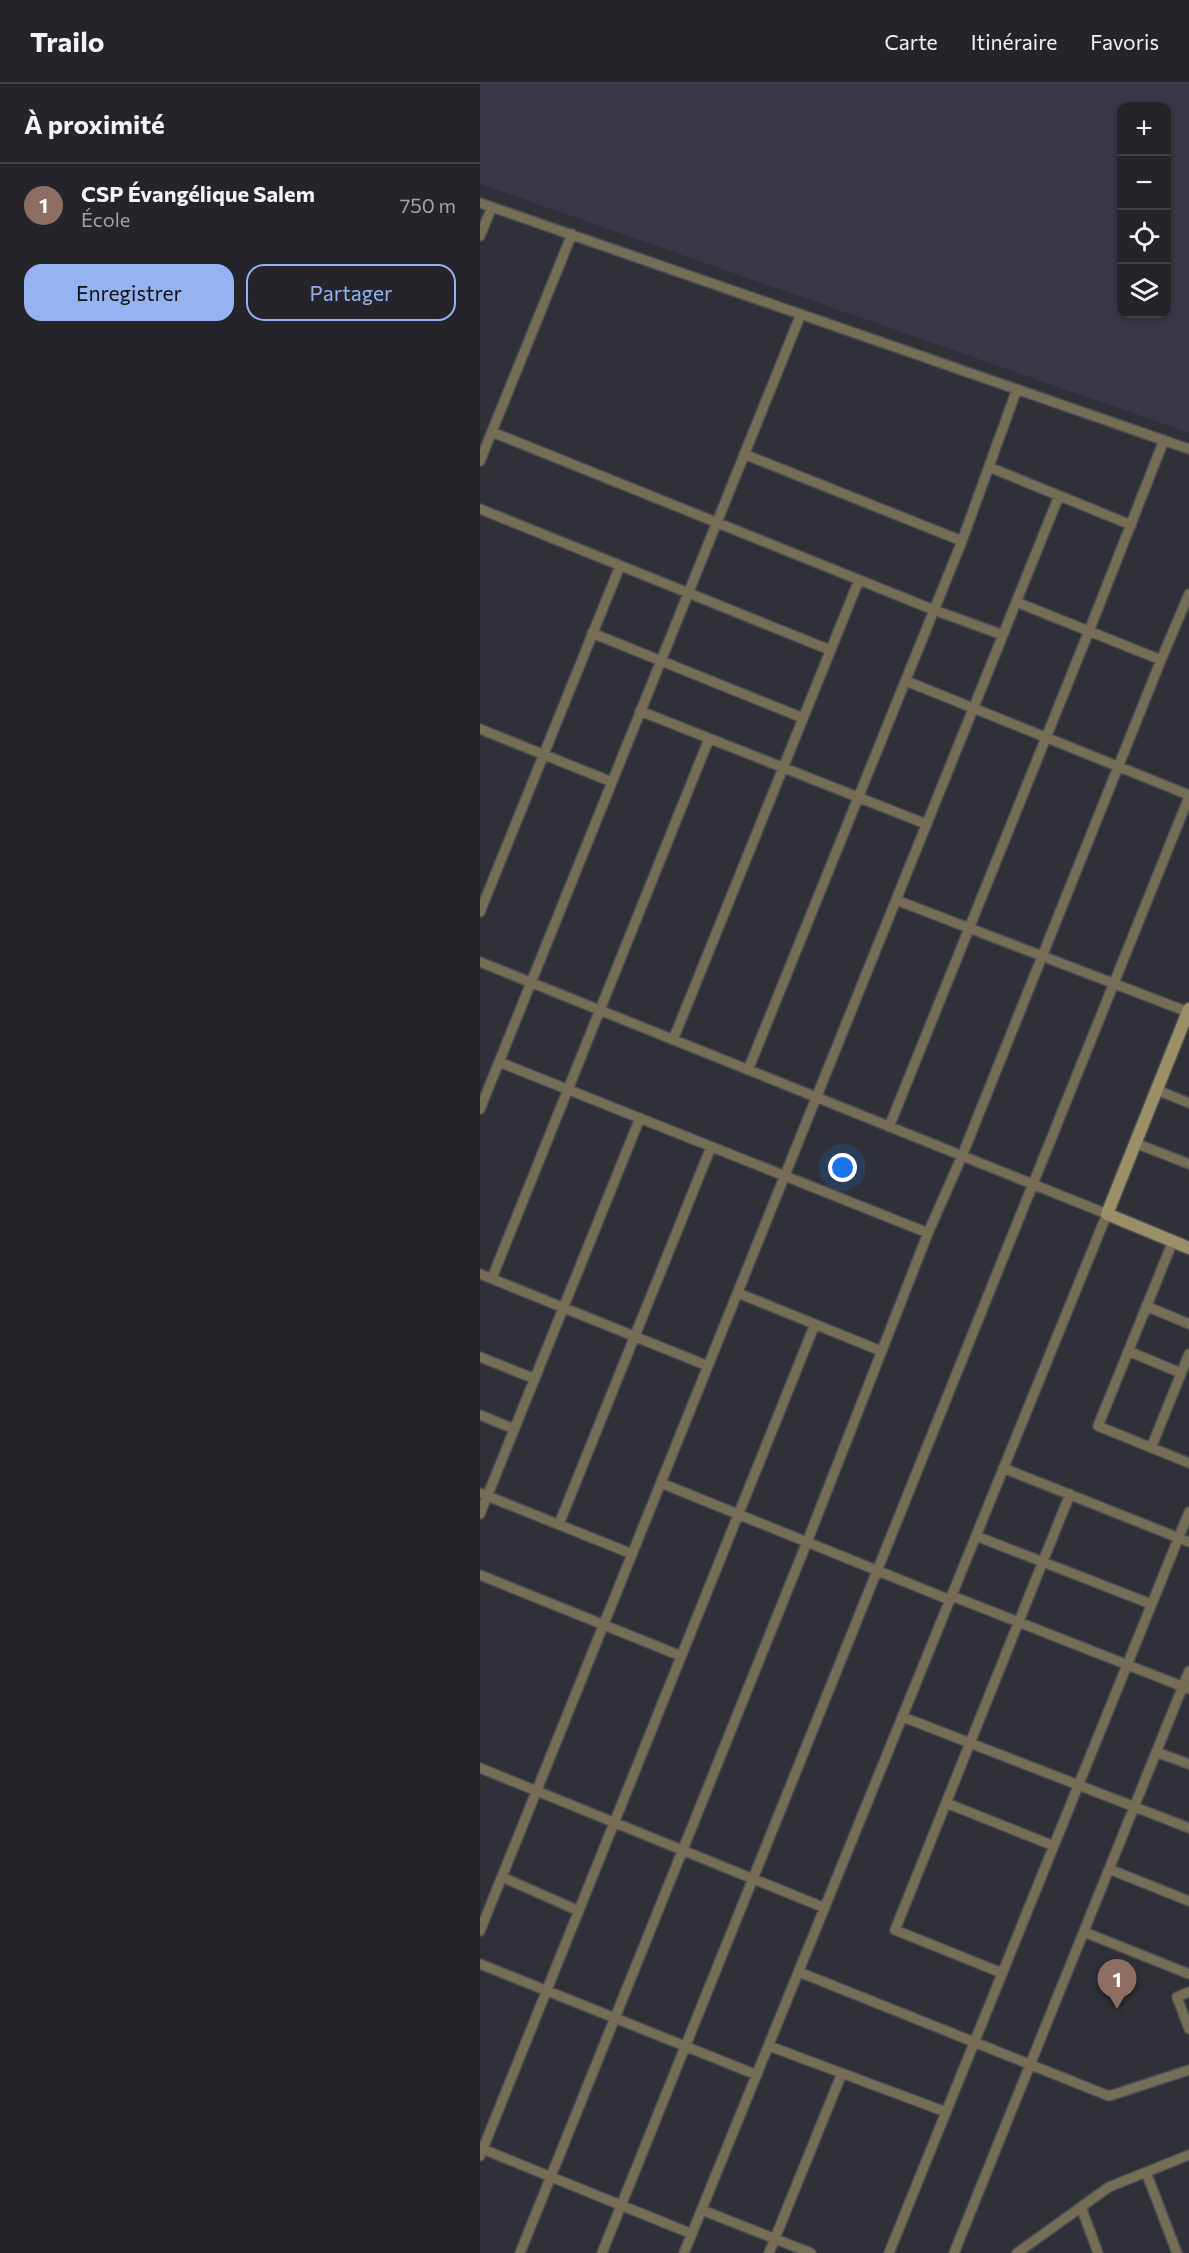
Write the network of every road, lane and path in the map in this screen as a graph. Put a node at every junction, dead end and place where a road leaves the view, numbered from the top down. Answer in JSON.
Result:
{"nodes":[{"id":1,"x":480,"y":203,"type":"edge"},
{"id":2,"x":492,"y":207,"type":"junction"},
{"id":3,"x":572,"y":234,"type":"junction"},
{"id":4,"x":480,"y":236,"type":"edge"},
{"id":5,"x":801,"y":314,"type":"junction"},
{"id":6,"x":1017,"y":389,"type":"junction"},
{"id":7,"x":492,"y":432,"type":"junction"},
{"id":8,"x":1164,"y":440,"type":"junction"},
{"id":9,"x":1189,"y":448,"type":"edge"},
{"id":10,"x":744,"y":454,"type":"junction"},
{"id":11,"x":480,"y":461,"type":"edge"},
{"id":12,"x":989,"y":467,"type":"junction"},
{"id":13,"x":1059,"y":496,"type":"junction"},
{"id":14,"x":480,"y":509,"type":"edge"},
{"id":15,"x":716,"y":522,"type":"junction"},
{"id":16,"x":1131,"y":525,"type":"junction"},
{"id":17,"x":962,"y":542,"type":"junction"},
{"id":18,"x":620,"y":566,"type":"junction"},
{"id":19,"x":859,"y":580,"type":"junction"},
{"id":20,"x":688,"y":593,"type":"junction"},
{"id":21,"x":1188,"y":599,"type":"edge"},
{"id":22,"x":1016,"y":602,"type":"junction"},
{"id":23,"x":934,"y":610,"type":"junction"},
{"id":24,"x":1089,"y":631,"type":"junction"},
{"id":25,"x":592,"y":633,"type":"junction"},
{"id":26,"x":1003,"y":635,"type":"junction"},
{"id":27,"x":830,"y":650,"type":"junction"},
{"id":28,"x":661,"y":660,"type":"junction"},
{"id":29,"x":1161,"y":660,"type":"junction"},
{"id":30,"x":906,"y":681,"type":"junction"},
{"id":31,"x":974,"y":708,"type":"junction"},
{"id":32,"x":640,"y":711,"type":"junction"},
{"id":33,"x":803,"y":718,"type":"junction"},
{"id":34,"x":480,"y":729,"type":"edge"},
{"id":35,"x":1046,"y":737,"type":"junction"},
{"id":36,"x":709,"y":739,"type":"junction"},
{"id":37,"x":544,"y":754,"type":"junction"},
{"id":38,"x":1118,"y":766,"type":"junction"},
{"id":39,"x":783,"y":768,"type":"junction"},
{"id":40,"x":612,"y":782,"type":"junction"},
{"id":41,"x":1189,"y":796,"type":"edge"},
{"id":42,"x":858,"y":798,"type":"junction"},
{"id":43,"x":926,"y":824,"type":"junction"},
{"id":44,"x":896,"y":900,"type":"junction"},
{"id":45,"x":480,"y":912,"type":"edge"},
{"id":46,"x":969,"y":928,"type":"junction"},
{"id":47,"x":1043,"y":957,"type":"junction"},
{"id":48,"x":480,"y":962,"type":"edge"},
{"id":49,"x":531,"y":982,"type":"junction"},
{"id":50,"x":1113,"y":984,"type":"junction"},
{"id":51,"x":600,"y":1010,"type":"junction"},
{"id":52,"x":1188,"y":1011,"type":"edge"},
{"id":53,"x":1184,"y":1038,"type":"edge"},
{"id":54,"x":673,"y":1040,"type":"junction"},
{"id":55,"x":499,"y":1062,"type":"junction"},
{"id":56,"x":748,"y":1070,"type":"junction"},
{"id":57,"x":568,"y":1089,"type":"junction"},
{"id":58,"x":1157,"y":1090,"type":"junction"},
{"id":59,"x":816,"y":1097,"type":"junction"},
{"id":60,"x":1189,"y":1103,"type":"edge"},
{"id":61,"x":480,"y":1109,"type":"edge"},
{"id":62,"x":640,"y":1118,"type":"junction"},
{"id":63,"x":889,"y":1127,"type":"junction"},
{"id":64,"x":1135,"y":1143,"type":"junction"},
{"id":65,"x":711,"y":1147,"type":"junction"},
{"id":66,"x":962,"y":1156,"type":"junction"},
{"id":67,"x":1189,"y":1164,"type":"edge"},
{"id":68,"x":784,"y":1177,"type":"junction"},
{"id":69,"x":1033,"y":1185,"type":"junction"},
{"id":70,"x":1107,"y":1214,"type":"junction"},
{"id":71,"x":928,"y":1233,"type":"junction"},
{"id":72,"x":1173,"y":1241,"type":"junction"},
{"id":73,"x":1189,"y":1248,"type":"edge"},
{"id":74,"x":480,"y":1274,"type":"edge"},
{"id":75,"x":492,"y":1278,"type":"junction"},
{"id":76,"x":738,"y":1293,"type":"junction"},
{"id":77,"x":1146,"y":1306,"type":"junction"},
{"id":78,"x":564,"y":1307,"type":"junction"},
{"id":79,"x":815,"y":1324,"type":"junction"},
{"id":80,"x":1189,"y":1324,"type":"edge"},
{"id":81,"x":635,"y":1336,"type":"junction"},
{"id":82,"x":881,"y":1351,"type":"junction"},
{"id":83,"x":1128,"y":1351,"type":"junction"},
{"id":84,"x":1189,"y":1354,"type":"edge"},
{"id":85,"x":480,"y":1357,"type":"edge"},
{"id":86,"x":708,"y":1366,"type":"junction"},
{"id":87,"x":1181,"y":1372,"type":"junction"},
{"id":88,"x":535,"y":1379,"type":"junction"},
{"id":89,"x":480,"y":1415,"type":"edge"},
{"id":90,"x":514,"y":1429,"type":"junction"},
{"id":91,"x":1151,"y":1448,"type":"junction"},
{"id":92,"x":1189,"y":1463,"type":"edge"},
{"id":93,"x":1003,"y":1468,"type":"junction"},
{"id":94,"x":661,"y":1483,"type":"junction"},
{"id":95,"x":484,"y":1494,"type":"edge"},
{"id":96,"x":1070,"y":1494,"type":"junction"},
{"id":97,"x":1189,"y":1512,"type":"edge"},
{"id":98,"x":480,"y":1514,"type":"edge"},
{"id":99,"x":738,"y":1514,"type":"junction"},
{"id":100,"x":559,"y":1524,"type":"junction"},
{"id":101,"x":976,"y":1536,"type":"junction"},
{"id":102,"x":1178,"y":1538,"type":"junction"},
{"id":103,"x":807,"y":1542,"type":"junction"},
{"id":104,"x":1189,"y":1542,"type":"edge"},
{"id":105,"x":632,"y":1554,"type":"junction"},
{"id":106,"x":1043,"y":1562,"type":"junction"},
{"id":107,"x":877,"y":1570,"type":"junction"},
{"id":108,"x":480,"y":1575,"type":"edge"},
{"id":109,"x":951,"y":1598,"type":"junction"},
{"id":110,"x":1151,"y":1604,"type":"junction"},
{"id":111,"x":1019,"y":1622,"type":"junction"},
{"id":112,"x":604,"y":1625,"type":"junction"},
{"id":113,"x":681,"y":1656,"type":"junction"},
{"id":114,"x":1127,"y":1665,"type":"junction"},
{"id":115,"x":1189,"y":1671,"type":"edge"},
{"id":116,"x":1186,"y":1688,"type":"edge"},
{"id":117,"x":903,"y":1716,"type":"junction"},
{"id":118,"x":970,"y":1743,"type":"junction"},
{"id":119,"x":1156,"y":1752,"type":"junction"},
{"id":120,"x":1189,"y":1764,"type":"edge"},
{"id":121,"x":480,"y":1768,"type":"edge"},
{"id":122,"x":1078,"y":1785,"type":"junction"},
{"id":123,"x":537,"y":1791,"type":"junction"},
{"id":124,"x":946,"y":1803,"type":"junction"},
{"id":125,"x":1135,"y":1806,"type":"junction"},
{"id":126,"x":614,"y":1822,"type":"junction"},
{"id":127,"x":1189,"y":1827,"type":"edge"},
{"id":128,"x":1053,"y":1846,"type":"junction"},
{"id":129,"x":682,"y":1850,"type":"junction"},
{"id":130,"x":1110,"y":1869,"type":"junction"},
{"id":131,"x":502,"y":1877,"type":"junction"},
{"id":132,"x":753,"y":1879,"type":"junction"},
{"id":133,"x":1189,"y":1901,"type":"edge"},
{"id":134,"x":825,"y":1908,"type":"junction"},
{"id":135,"x":579,"y":1911,"type":"junction"},
{"id":136,"x":480,"y":1931,"type":"edge"},
{"id":137,"x":1084,"y":1932,"type":"junction"},
{"id":138,"x":480,"y":1964,"type":"edge"},
{"id":139,"x":799,"y":1972,"type":"junction"},
{"id":140,"x":1002,"y":1973,"type":"junction"},
{"id":141,"x":1189,"y":1974,"type":"edge"},
{"id":142,"x":547,"y":1990,"type":"junction"},
{"id":143,"x":1189,"y":1992,"type":"edge"},
{"id":144,"x":615,"y":2018,"type":"junction"},
{"id":145,"x":1189,"y":2029,"type":"edge"},
{"id":146,"x":974,"y":2042,"type":"junction"},
{"id":147,"x":685,"y":2046,"type":"junction"},
{"id":148,"x":769,"y":2046,"type":"junction"},
{"id":149,"x":1030,"y":2064,"type":"junction"},
{"id":150,"x":1189,"y":2070,"type":"edge"},
{"id":151,"x":842,"y":2073,"type":"junction"},
{"id":152,"x":757,"y":2075,"type":"junction"},
{"id":153,"x":946,"y":2112,"type":"junction"},
{"id":154,"x":481,"y":2151,"type":"edge"},
{"id":155,"x":1189,"y":2155,"type":"edge"},
{"id":156,"x":1146,"y":2172,"type":"junction"},
{"id":157,"x":551,"y":2177,"type":"junction"},
{"id":158,"x":621,"y":2205,"type":"junction"},
{"id":159,"x":1081,"y":2207,"type":"junction"},
{"id":160,"x":702,"y":2210,"type":"junction"},
{"id":161,"x":692,"y":2234,"type":"junction"},
{"id":162,"x":775,"y":2238,"type":"junction"},
{"id":163,"x":520,"y":2253,"type":"edge"},
{"id":164,"x":602,"y":2253,"type":"edge"},
{"id":165,"x":684,"y":2253,"type":"edge"},
{"id":166,"x":769,"y":2253,"type":"edge"},
{"id":167,"x":811,"y":2253,"type":"edge"},
{"id":168,"x":889,"y":2253,"type":"edge"},
{"id":169,"x":954,"y":2253,"type":"edge"},
{"id":170,"x":1017,"y":2253,"type":"edge"},
{"id":171,"x":1098,"y":2253,"type":"edge"},
{"id":172,"x":1177,"y":2253,"type":"edge"}],
"edges":[{"from":1,"to":2,"type":"street"},
{"from":2,"to":3,"type":"street"},
{"from":2,"to":4,"type":"street"},
{"from":3,"to":5,"type":"street"},
{"from":3,"to":7,"type":"street"},
{"from":5,"to":6,"type":"street"},
{"from":5,"to":10,"type":"street"},
{"from":6,"to":8,"type":"street"},
{"from":6,"to":12,"type":"street"},
{"from":7,"to":11,"type":"street"},
{"from":7,"to":15,"type":"street"},
{"from":8,"to":9,"type":"street"},
{"from":8,"to":16,"type":"street"},
{"from":10,"to":15,"type":"street"},
{"from":10,"to":17,"type":"street"},
{"from":12,"to":13,"type":"street"},
{"from":12,"to":17,"type":"street"},
{"from":13,"to":16,"type":"street"},
{"from":13,"to":22,"type":"street"},
{"from":14,"to":18,"type":"street"},
{"from":15,"to":19,"type":"street"},
{"from":15,"to":20,"type":"street"},
{"from":16,"to":24,"type":"street"},
{"from":17,"to":23,"type":"street"},
{"from":18,"to":20,"type":"street"},
{"from":18,"to":25,"type":"street"},
{"from":19,"to":23,"type":"street"},
{"from":19,"to":27,"type":"street"},
{"from":20,"to":27,"type":"street"},
{"from":20,"to":28,"type":"street"},
{"from":21,"to":29,"type":"street"},
{"from":22,"to":24,"type":"street"},
{"from":22,"to":26,"type":"street"},
{"from":23,"to":26,"type":"street"},
{"from":23,"to":30,"type":"street"},
{"from":24,"to":29,"type":"street"},
{"from":24,"to":35,"type":"street"},
{"from":25,"to":28,"type":"street"},
{"from":25,"to":37,"type":"street"},
{"from":26,"to":31,"type":"street"},
{"from":27,"to":33,"type":"street"},
{"from":28,"to":32,"type":"street"},
{"from":28,"to":33,"type":"street"},
{"from":29,"to":38,"type":"street"},
{"from":30,"to":31,"type":"street"},
{"from":30,"to":42,"type":"street"},
{"from":31,"to":35,"type":"street"},
{"from":31,"to":43,"type":"street"},
{"from":32,"to":36,"type":"street"},
{"from":32,"to":40,"type":"street"},
{"from":33,"to":39,"type":"street"},
{"from":34,"to":37,"type":"street"},
{"from":35,"to":38,"type":"street"},
{"from":35,"to":46,"type":"street"},
{"from":36,"to":39,"type":"street"},
{"from":36,"to":51,"type":"street"},
{"from":37,"to":40,"type":"street"},
{"from":37,"to":45,"type":"street"},
{"from":38,"to":41,"type":"street"},
{"from":38,"to":47,"type":"street"},
{"from":39,"to":42,"type":"street"},
{"from":39,"to":54,"type":"street"},
{"from":40,"to":49,"type":"street"},
{"from":41,"to":50,"type":"street"},
{"from":42,"to":43,"type":"street"},
{"from":42,"to":56,"type":"street"},
{"from":43,"to":44,"type":"street"},
{"from":44,"to":46,"type":"street"},
{"from":44,"to":59,"type":"street"},
{"from":46,"to":47,"type":"street"},
{"from":46,"to":63,"type":"street"},
{"from":47,"to":50,"type":"street"},
{"from":47,"to":66,"type":"street"},
{"from":48,"to":49,"type":"street"},
{"from":49,"to":51,"type":"street"},
{"from":49,"to":55,"type":"street"},
{"from":50,"to":52,"type":"street"},
{"from":50,"to":69,"type":"street"},
{"from":51,"to":54,"type":"street"},
{"from":51,"to":57,"type":"street"},
{"from":52,"to":53,"type":"street"},
{"from":53,"to":58,"type":"street"},
{"from":54,"to":56,"type":"street"},
{"from":55,"to":57,"type":"street"},
{"from":55,"to":61,"type":"street"},
{"from":56,"to":59,"type":"street"},
{"from":57,"to":62,"type":"street"},
{"from":57,"to":75,"type":"street"},
{"from":58,"to":60,"type":"street"},
{"from":58,"to":64,"type":"street"},
{"from":59,"to":63,"type":"street"},
{"from":59,"to":68,"type":"street"},
{"from":62,"to":65,"type":"street"},
{"from":62,"to":78,"type":"street"},
{"from":63,"to":66,"type":"street"},
{"from":64,"to":67,"type":"street"},
{"from":64,"to":70,"type":"street"},
{"from":65,"to":68,"type":"street"},
{"from":65,"to":81,"type":"street"},
{"from":66,"to":69,"type":"street"},
{"from":66,"to":71,"type":"street"},
{"from":68,"to":71,"type":"street"},
{"from":68,"to":76,"type":"street"},
{"from":69,"to":70,"type":"street"},
{"from":69,"to":107,"type":"street"},
{"from":70,"to":72,"type":"street"},
{"from":70,"to":93,"type":"street"},
{"from":71,"to":82,"type":"street"},
{"from":72,"to":73,"type":"street"},
{"from":72,"to":77,"type":"street"},
{"from":74,"to":75,"type":"street"},
{"from":75,"to":78,"type":"street"},
{"from":76,"to":79,"type":"street"},
{"from":76,"to":86,"type":"street"},
{"from":77,"to":80,"type":"street"},
{"from":77,"to":83,"type":"street"},
{"from":78,"to":81,"type":"street"},
{"from":78,"to":88,"type":"street"},
{"from":79,"to":82,"type":"street"},
{"from":79,"to":99,"type":"street"},
{"from":81,"to":86,"type":"street"},
{"from":81,"to":100,"type":"street"},
{"from":82,"to":103,"type":"street"},
{"from":83,"to":87,"type":"street"},
{"from":83,"to":91,"type":"street"},
{"from":84,"to":87,"type":"street"},
{"from":85,"to":88,"type":"street"},
{"from":86,"to":94,"type":"street"},
{"from":87,"to":91,"type":"street"},
{"from":88,"to":90,"type":"street"},
{"from":89,"to":90,"type":"street"},
{"from":90,"to":95,"type":"street"},
{"from":91,"to":92,"type":"street"},
{"from":93,"to":96,"type":"street"},
{"from":93,"to":101,"type":"street"},
{"from":94,"to":99,"type":"street"},
{"from":94,"to":105,"type":"street"},
{"from":95,"to":98,"type":"street"},
{"from":95,"to":100,"type":"street"},
{"from":96,"to":102,"type":"street"},
{"from":96,"to":106,"type":"street"},
{"from":97,"to":102,"type":"street"},
{"from":99,"to":103,"type":"street"},
{"from":99,"to":113,"type":"street"},
{"from":100,"to":105,"type":"street"},
{"from":101,"to":106,"type":"street"},
{"from":101,"to":109,"type":"street"},
{"from":102,"to":104,"type":"street"},
{"from":102,"to":110,"type":"street"},
{"from":103,"to":107,"type":"street"},
{"from":103,"to":129,"type":"street"},
{"from":105,"to":112,"type":"street"},
{"from":106,"to":110,"type":"street"},
{"from":106,"to":111,"type":"street"},
{"from":107,"to":109,"type":"street"},
{"from":107,"to":132,"type":"street"},
{"from":108,"to":112,"type":"street"},
{"from":109,"to":111,"type":"street"},
{"from":109,"to":117,"type":"street"},
{"from":110,"to":114,"type":"street"},
{"from":111,"to":114,"type":"street"},
{"from":111,"to":118,"type":"street"},
{"from":112,"to":113,"type":"street"},
{"from":112,"to":123,"type":"street"},
{"from":113,"to":126,"type":"street"},
{"from":114,"to":116,"type":"street"},
{"from":114,"to":122,"type":"street"},
{"from":115,"to":116,"type":"street"},
{"from":116,"to":119,"type":"street"},
{"from":117,"to":118,"type":"street"},
{"from":117,"to":134,"type":"street"},
{"from":118,"to":122,"type":"street"},
{"from":118,"to":124,"type":"street"},
{"from":119,"to":120,"type":"street"},
{"from":119,"to":125,"type":"street"},
{"from":121,"to":123,"type":"street"},
{"from":122,"to":125,"type":"street"},
{"from":122,"to":128,"type":"street"},
{"from":123,"to":126,"type":"street"},
{"from":123,"to":131,"type":"street"},
{"from":124,"to":128,"type":"street"},
{"from":124,"to":140,"type":"street"},
{"from":125,"to":127,"type":"street"},
{"from":125,"to":130,"type":"street"},
{"from":126,"to":129,"type":"street"},
{"from":126,"to":135,"type":"street"},
{"from":128,"to":140,"type":"street"},
{"from":129,"to":132,"type":"street"},
{"from":129,"to":144,"type":"street"},
{"from":130,"to":133,"type":"street"},
{"from":130,"to":137,"type":"street"},
{"from":131,"to":135,"type":"street"},
{"from":131,"to":136,"type":"street"},
{"from":132,"to":134,"type":"street"},
{"from":132,"to":147,"type":"street"},
{"from":134,"to":139,"type":"street"},
{"from":135,"to":142,"type":"street"},
{"from":137,"to":141,"type":"street"},
{"from":137,"to":149,"type":"street"},
{"from":138,"to":142,"type":"street"},
{"from":139,"to":146,"type":"street"},
{"from":139,"to":148,"type":"street"},
{"from":140,"to":146,"type":"street"},
{"from":142,"to":144,"type":"street"},
{"from":142,"to":154,"type":"street"},
{"from":143,"to":145,"type":"street"},
{"from":144,"to":147,"type":"street"},
{"from":144,"to":157,"type":"street"},
{"from":146,"to":149,"type":"street"},
{"from":146,"to":153,"type":"street"},
{"from":147,"to":152,"type":"street"},
{"from":147,"to":158,"type":"street"},
{"from":148,"to":151,"type":"street"},
{"from":148,"to":152,"type":"street"},
{"from":149,"to":150,"type":"street"},
{"from":149,"to":169,"type":"street"},
{"from":151,"to":153,"type":"street"},
{"from":151,"to":162,"type":"street"},
{"from":152,"to":160,"type":"street"},
{"from":153,"to":168,"type":"street"},
{"from":154,"to":157,"type":"street"},
{"from":155,"to":156,"type":"street"},
{"from":156,"to":159,"type":"street"},
{"from":156,"to":172,"type":"street"},
{"from":157,"to":158,"type":"street"},
{"from":157,"to":163,"type":"street"},
{"from":158,"to":161,"type":"street"},
{"from":158,"to":164,"type":"street"},
{"from":159,"to":170,"type":"street"},
{"from":159,"to":171,"type":"street"},
{"from":160,"to":161,"type":"street"},
{"from":160,"to":162,"type":"street"},
{"from":161,"to":165,"type":"street"},
{"from":162,"to":166,"type":"street"},
{"from":162,"to":167,"type":"street"}]}
